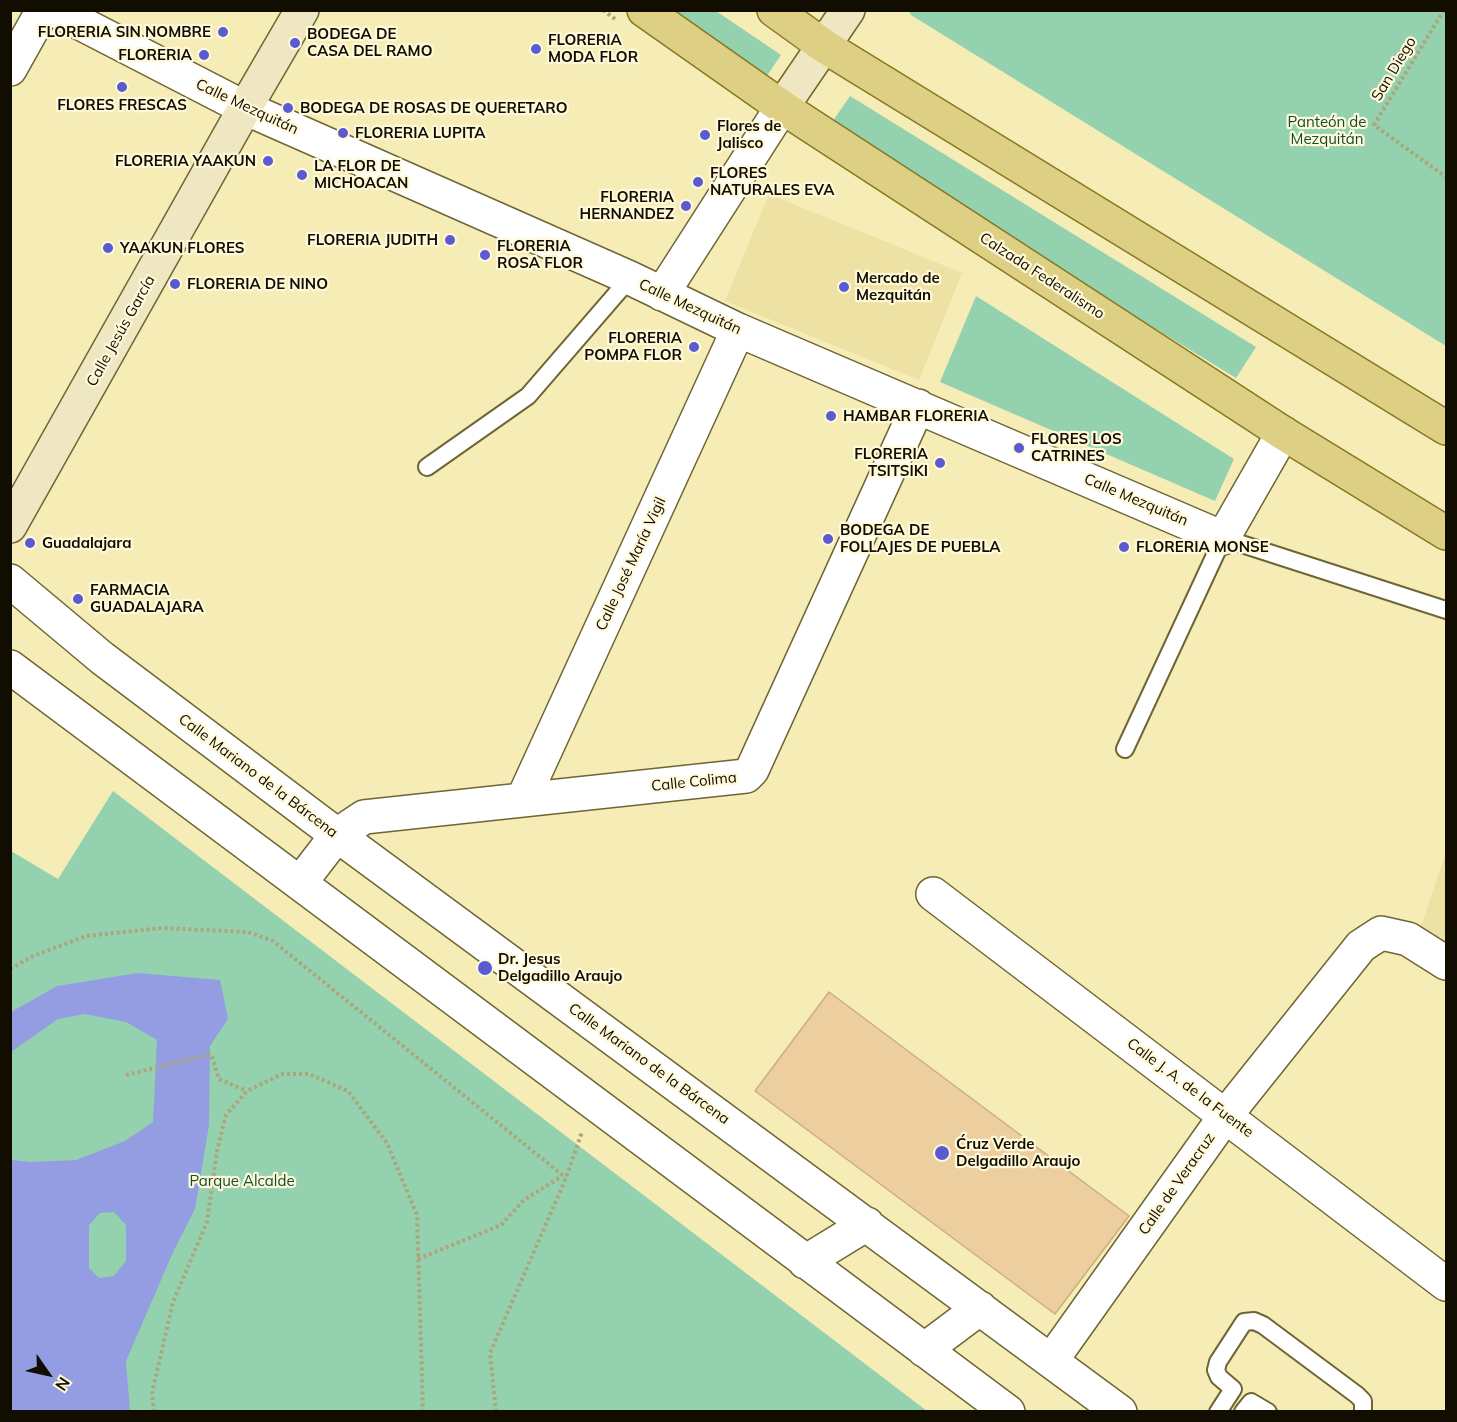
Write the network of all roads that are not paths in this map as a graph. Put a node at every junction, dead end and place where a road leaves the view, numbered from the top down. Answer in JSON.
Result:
{"nodes":[{"id":1,"x":43,"y":10,"type":"edge"},
{"id":2,"x":55,"y":10,"type":"edge"},
{"id":3,"x":302,"y":10,"type":"edge"},
{"id":4,"x":644,"y":10,"type":"edge"},
{"id":5,"x":774,"y":10,"type":"edge"},
{"id":6,"x":848,"y":10,"type":"edge"},
{"id":7,"x":824,"y":46,"type":"junction"},
{"id":8,"x":10,"y":69,"type":"edge"},
{"id":9,"x":782,"y":107,"type":"junction"},
{"id":10,"x":245,"y":108,"type":"junction"},
{"id":11,"x":630,"y":278,"type":"junction"},
{"id":12,"x":662,"y":294,"type":"junction"},
{"id":13,"x":738,"y":330,"type":"junction"},
{"id":14,"x":918,"y":406,"type":"junction"},
{"id":15,"x":1446,"y":428,"type":"edge"},
{"id":16,"x":1283,"y":433,"type":"junction"},
{"id":17,"x":427,"y":467,"type":"dead end"},
{"id":18,"x":10,"y":526,"type":"edge"},
{"id":19,"x":1446,"y":533,"type":"edge"},
{"id":20,"x":1223,"y":538,"type":"junction"},
{"id":21,"x":10,"y":581,"type":"edge"},
{"id":22,"x":1446,"y":610,"type":"edge"},
{"id":23,"x":10,"y":667,"type":"edge"},
{"id":24,"x":1125,"y":749,"type":"dead end"},
{"id":25,"x":523,"y":799,"type":"junction"},
{"id":26,"x":337,"y":835,"type":"junction"},
{"id":27,"x":300,"y":883,"type":"junction"},
{"id":28,"x":933,"y":894,"type":"dead end"},
{"id":29,"x":1446,"y":963,"type":"edge"},
{"id":30,"x":1226,"y":1115,"type":"junction"},
{"id":31,"x":867,"y":1224,"type":"junction"},
{"id":32,"x":805,"y":1262,"type":"junction"},
{"id":33,"x":1446,"y":1284,"type":"edge"},
{"id":34,"x":980,"y":1308,"type":"junction"},
{"id":35,"x":924,"y":1350,"type":"junction"},
{"id":36,"x":1051,"y":1360,"type":"junction"},
{"id":37,"x":1008,"y":1412,"type":"edge"},
{"id":38,"x":1120,"y":1412,"type":"edge"},
{"id":39,"x":1218,"y":1412,"type":"edge"},
{"id":40,"x":1243,"y":1412,"type":"edge"},
{"id":41,"x":1268,"y":1412,"type":"edge"},
{"id":42,"x":1363,"y":1412,"type":"edge"}],
"edges":[{"from":1,"to":8,"type":"street"},
{"from":2,"to":10,"type":"street","name":"Calle Mezquitán"},
{"from":3,"to":10,"type":"street","name":"Calle Jesús García"},
{"from":4,"to":9,"type":"main road","name":"Calzada Federalismo"},
{"from":5,"to":7,"type":"main road"},
{"from":6,"to":7,"type":"street"},
{"from":7,"to":9,"type":"street"},
{"from":7,"to":15,"type":"main road"},
{"from":9,"to":12,"type":"street"},
{"from":9,"to":16,"type":"main road","name":"Calzada Federalismo"},
{"from":10,"to":11,"type":"street","name":"Calle Mezquitán"},
{"from":10,"to":18,"type":"street","name":"Calle Jesús García"},
{"from":11,"to":12,"type":"street","name":"Calle Mezquitán"},
{"from":11,"to":17,"type":"lane"},
{"from":12,"to":13,"type":"street","name":"Calle Mezquitán"},
{"from":13,"to":14,"type":"street","name":"Calle Mezquitán"},
{"from":13,"to":25,"type":"street","name":"Calle José María Vigil"},
{"from":14,"to":20,"type":"street","name":"Calle Mezquitán"},
{"from":14,"to":25,"type":"street","name":"Calle Colima"},
{"from":16,"to":19,"type":"main road","name":"Calzada Federalismo"},
{"from":16,"to":20,"type":"street"},
{"from":20,"to":22,"type":"lane"},
{"from":20,"to":24,"type":"lane"},
{"from":21,"to":26,"type":"street","name":"Calle Mariano de la Bárcena"},
{"from":23,"to":27,"type":"street"},
{"from":25,"to":26,"type":"street","name":"Calle Colima"},
{"from":26,"to":27,"type":"street","name":"Calle Colima"},
{"from":26,"to":31,"type":"street","name":"Calle Mariano de la Bárcena"},
{"from":27,"to":32,"type":"street"},
{"from":28,"to":30,"type":"street","name":"Calle J. A. de la Fuente"},
{"from":29,"to":30,"type":"street","name":"Calle de Veracruz"},
{"from":30,"to":33,"type":"street","name":"Calle J. A. de la Fuente"},
{"from":30,"to":36,"type":"street","name":"Calle de Veracruz"},
{"from":31,"to":32,"type":"street"},
{"from":31,"to":34,"type":"street","name":"Calle Mariano de la Bárcena"},
{"from":32,"to":35,"type":"street"},
{"from":34,"to":35,"type":"street"},
{"from":34,"to":36,"type":"street","name":"Calle Mariano de la Bárcena"},
{"from":35,"to":37,"type":"street"},
{"from":36,"to":38,"type":"street","name":"Calle Mariano de la Bárcena"},
{"from":39,"to":42,"type":"lane"},
{"from":40,"to":41,"type":"lane"}]}
